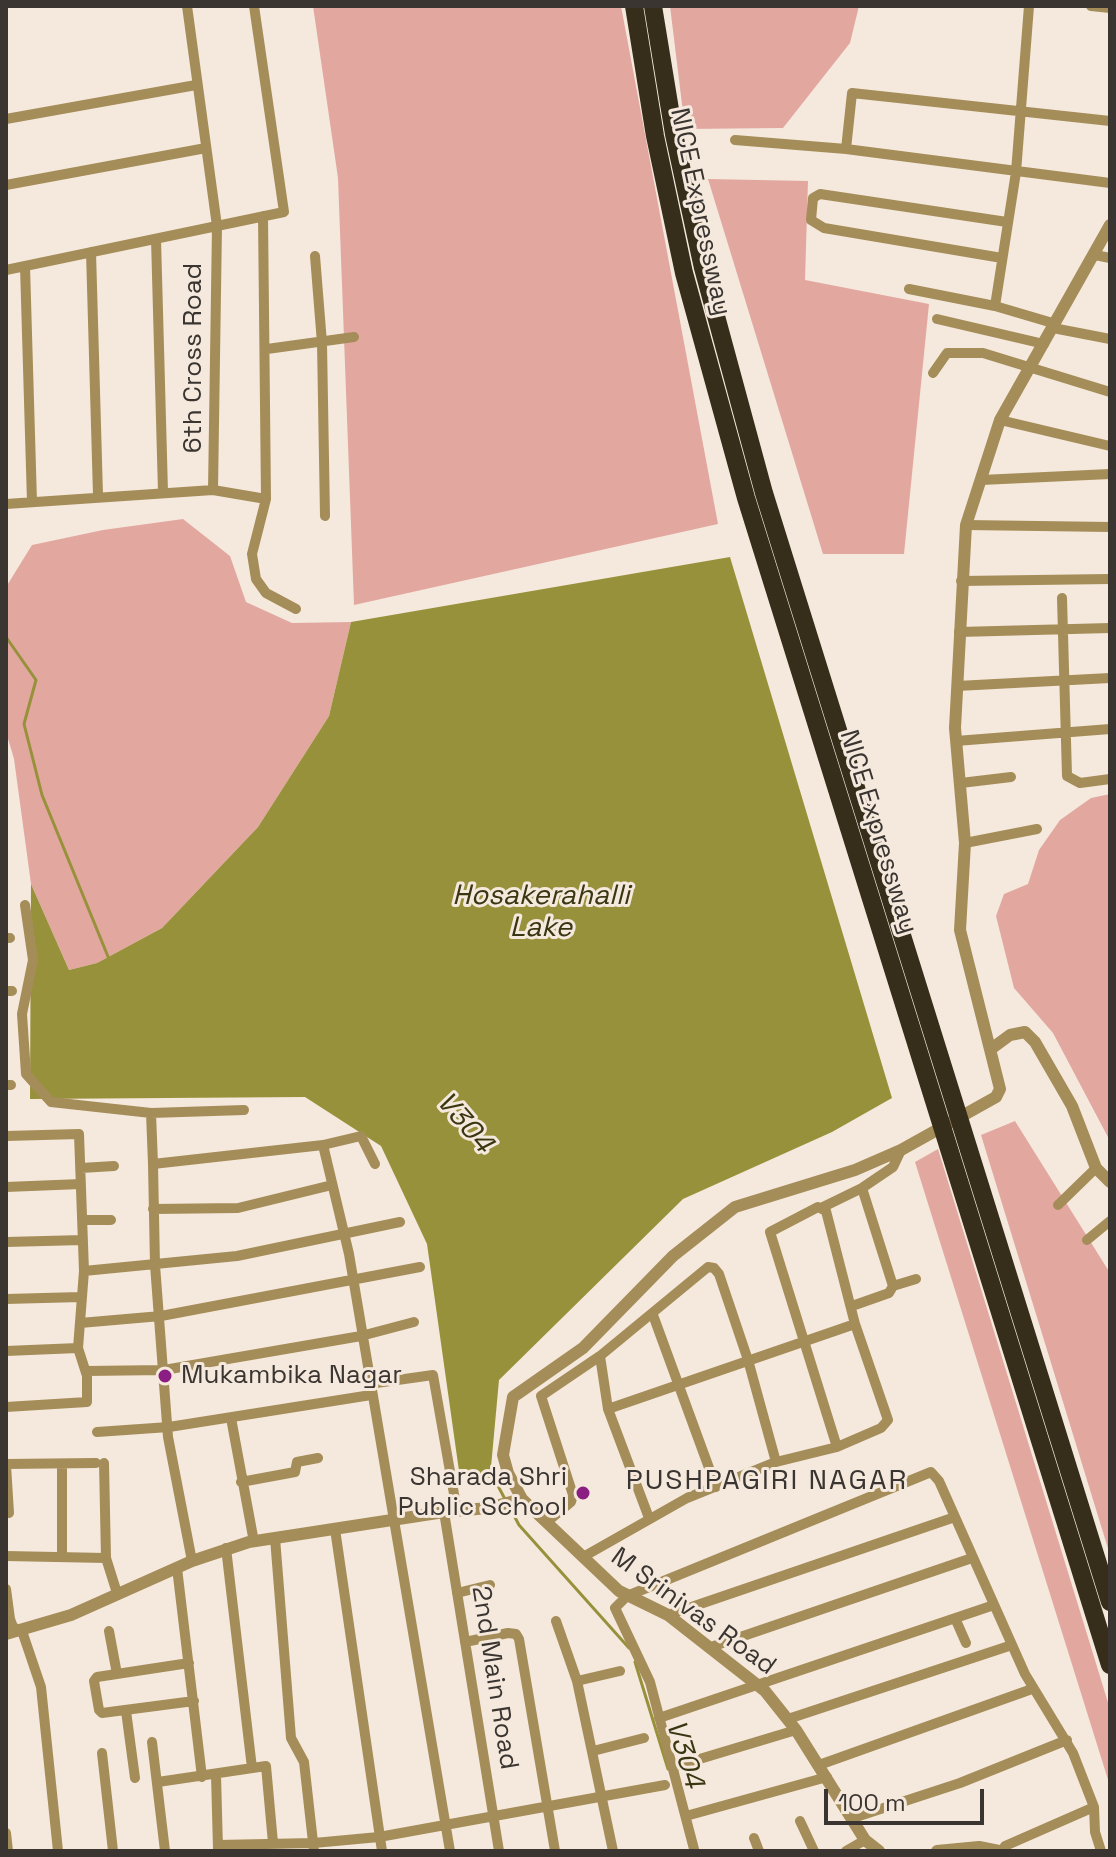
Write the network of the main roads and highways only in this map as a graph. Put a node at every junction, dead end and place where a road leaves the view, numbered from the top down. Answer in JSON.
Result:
{"nodes":[{"id":1,"x":634,"y":6,"type":"edge"},
{"id":2,"x":653,"y":6,"type":"edge"},
{"id":3,"x":948,"y":1109,"type":"junction"},
{"id":4,"x":963,"y":1156,"type":"junction"},
{"id":5,"x":1110,"y":1602,"type":"edge"},
{"id":6,"x":1110,"y":1665,"type":"edge"}],
"edges":[{"from":1,"to":3,"type":"highway","name":"NICE Expressway"},
{"from":2,"to":3,"type":"highway","name":"NICE Expressway"},
{"from":3,"to":4,"type":"highway","name":"NICE Expressway"},
{"from":4,"to":5,"type":"highway","name":"NICE Expressway"},
{"from":4,"to":6,"type":"highway","name":"NICE Expressway"}]}
